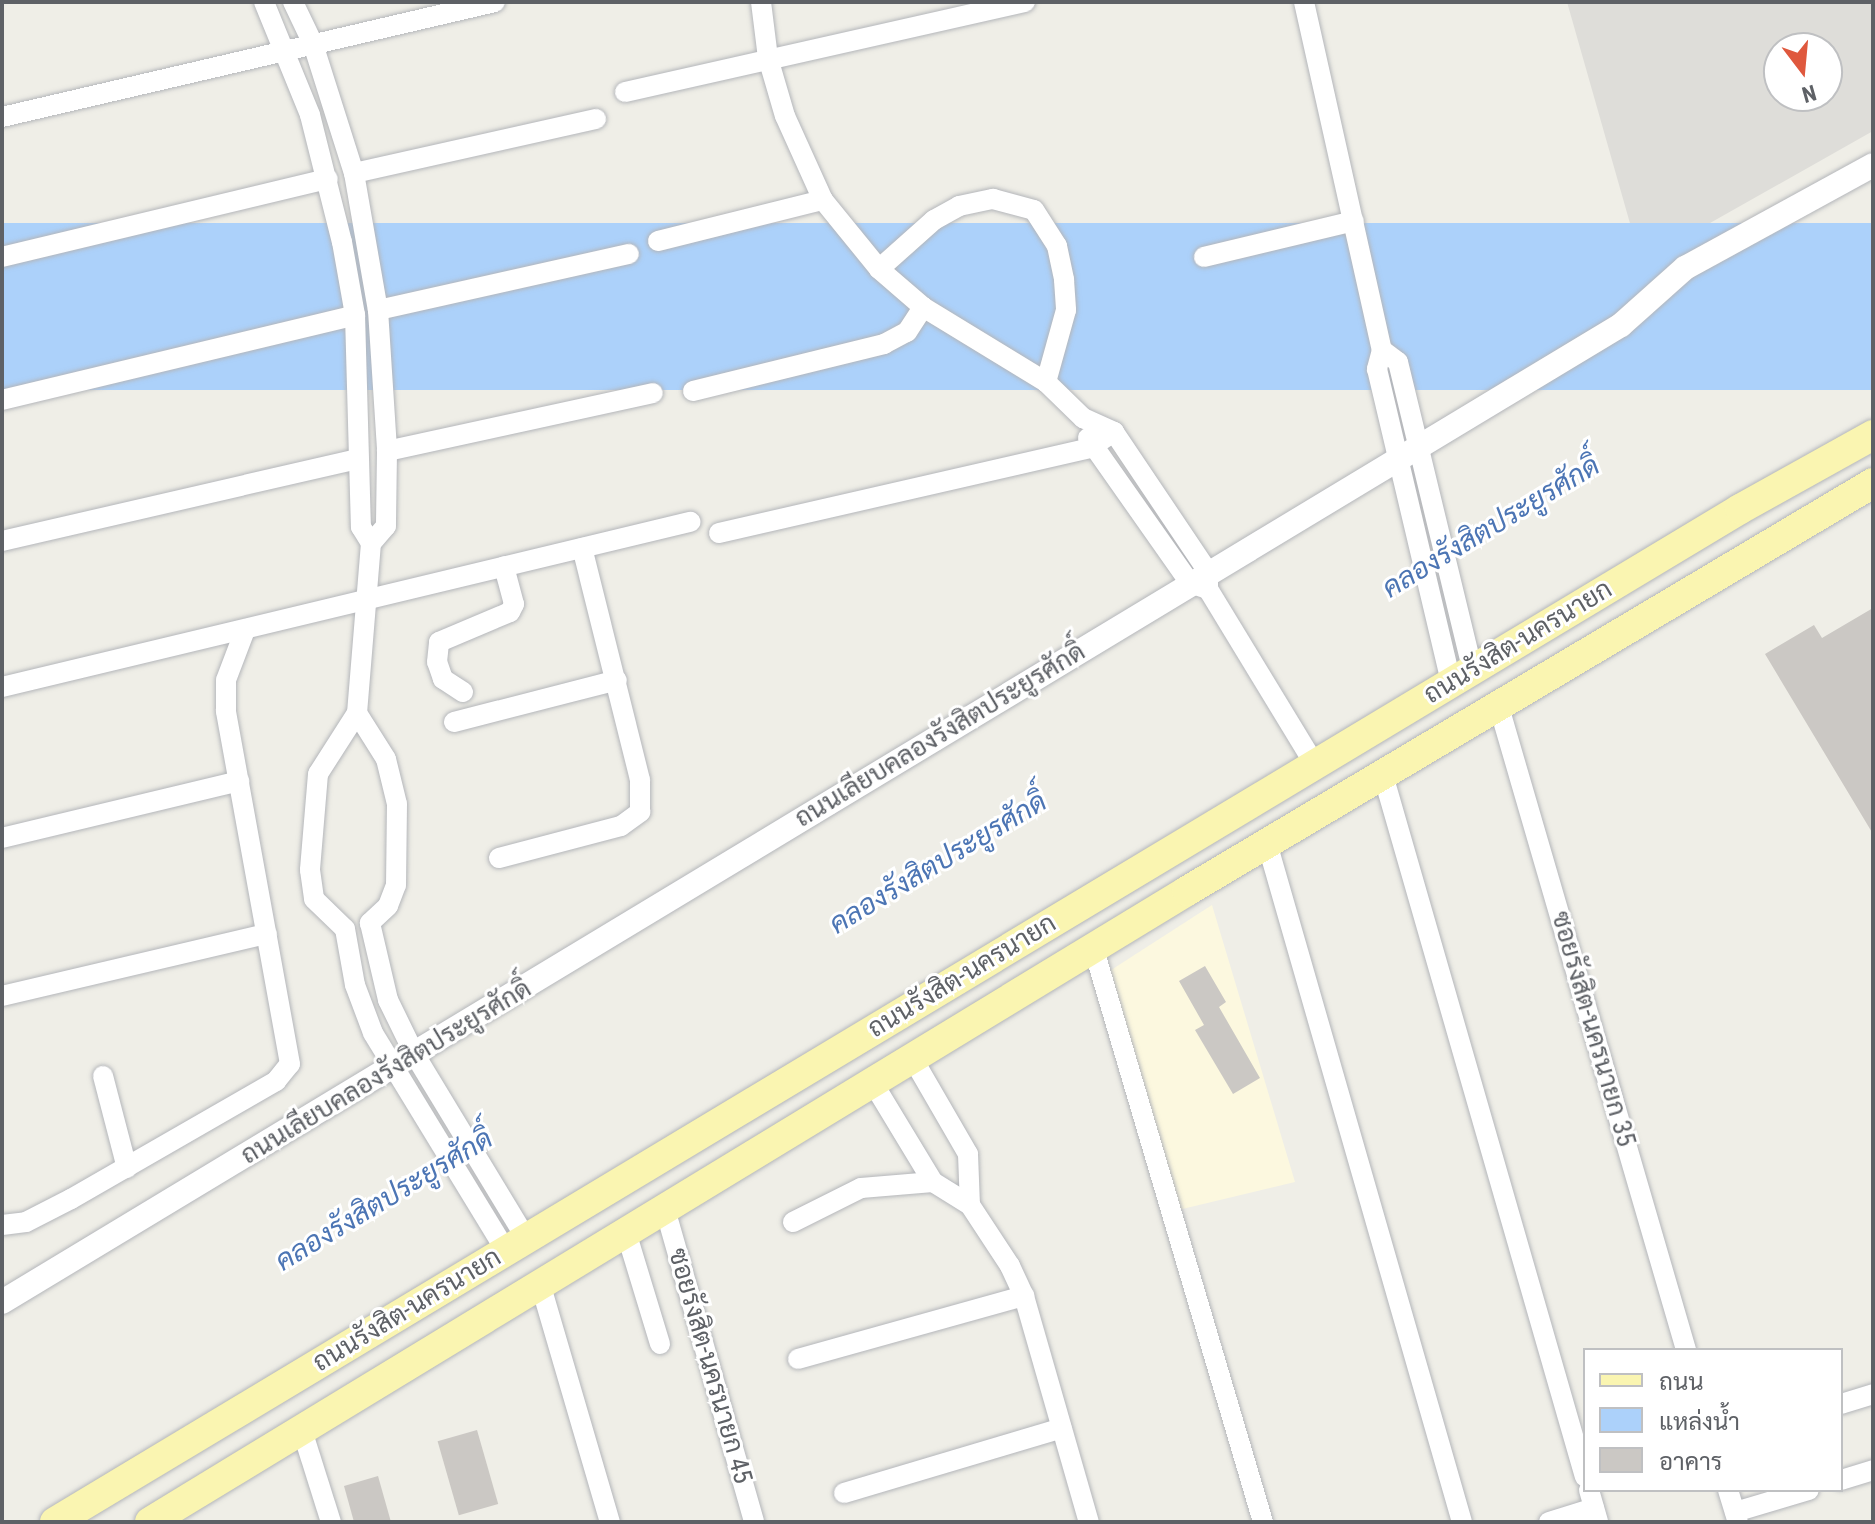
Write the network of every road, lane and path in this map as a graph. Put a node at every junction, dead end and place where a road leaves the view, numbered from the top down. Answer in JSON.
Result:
{"nodes":[{"id":1,"x":264,"y":2,"type":"edge"},
{"id":2,"x":293,"y":2,"type":"edge"},
{"id":3,"x":495,"y":2,"type":"edge"},
{"id":4,"x":761,"y":2,"type":"edge"},
{"id":5,"x":1025,"y":2,"type":"edge"},
{"id":6,"x":1304,"y":2,"type":"edge"},
{"id":7,"x":313,"y":44,"type":"junction"},
{"id":8,"x":286,"y":51,"type":"junction"},
{"id":9,"x":768,"y":58,"type":"junction"},
{"id":10,"x":625,"y":92,"type":"dead end"},
{"id":11,"x":2,"y":117,"type":"edge"},
{"id":12,"x":596,"y":119,"type":"dead end"},
{"id":13,"x":1873,"y":165,"type":"edge"},
{"id":14,"x":354,"y":173,"type":"junction"},
{"id":15,"x":328,"y":179,"type":"junction"},
{"id":16,"x":823,"y":200,"type":"junction"},
{"id":17,"x":1354,"y":221,"type":"junction"},
{"id":18,"x":658,"y":241,"type":"dead end"},
{"id":19,"x":629,"y":254,"type":"dead end"},
{"id":20,"x":2,"y":257,"type":"edge"},
{"id":21,"x":1204,"y":257,"type":"dead end"},
{"id":22,"x":879,"y":269,"type":"junction"},
{"id":23,"x":923,"y":307,"type":"junction"},
{"id":24,"x":378,"y":310,"type":"junction"},
{"id":25,"x":355,"y":315,"type":"junction"},
{"id":26,"x":1046,"y":382,"type":"junction"},
{"id":27,"x":693,"y":391,"type":"dead end"},
{"id":28,"x":653,"y":393,"type":"dead end"},
{"id":29,"x":2,"y":400,"type":"edge"},
{"id":30,"x":1083,"y":418,"type":"junction"},
{"id":31,"x":1114,"y":432,"type":"junction"},
{"id":32,"x":1873,"y":435,"type":"edge"},
{"id":33,"x":1090,"y":448,"type":"junction"},
{"id":34,"x":387,"y":451,"type":"junction"},
{"id":35,"x":1408,"y":452,"type":"junction"},
{"id":36,"x":358,"y":459,"type":"junction"},
{"id":37,"x":1873,"y":483,"type":"edge"},
{"id":38,"x":690,"y":522,"type":"dead end"},
{"id":39,"x":719,"y":533,"type":"dead end"},
{"id":40,"x":2,"y":541,"type":"edge"},
{"id":41,"x":371,"y":543,"type":"junction"},
{"id":42,"x":582,"y":548,"type":"junction"},
{"id":43,"x":504,"y":566,"type":"junction"},
{"id":44,"x":1202,"y":581,"type":"junction"},
{"id":45,"x":363,"y":601,"type":"junction"},
{"id":46,"x":245,"y":630,"type":"junction"},
{"id":47,"x":1458,"y":664,"type":"junction"},
{"id":48,"x":617,"y":680,"type":"junction"},
{"id":49,"x":2,"y":687,"type":"edge"},
{"id":50,"x":463,"y":692,"type":"dead end"},
{"id":51,"x":1499,"y":707,"type":"junction"},
{"id":52,"x":357,"y":713,"type":"junction"},
{"id":53,"x":454,"y":722,"type":"dead end"},
{"id":54,"x":1307,"y":754,"type":"junction"},
{"id":55,"x":1383,"y":775,"type":"junction"},
{"id":56,"x":239,"y":781,"type":"junction"},
{"id":57,"x":2,"y":838,"type":"edge"},
{"id":58,"x":1267,"y":843,"type":"junction"},
{"id":59,"x":499,"y":858,"type":"dead end"},
{"id":60,"x":370,"y":923,"type":"junction"},
{"id":61,"x":345,"y":929,"type":"junction"},
{"id":62,"x":267,"y":934,"type":"junction"},
{"id":63,"x":1094,"y":950,"type":"junction"},
{"id":64,"x":2,"y":996,"type":"edge"},
{"id":65,"x":913,"y":1059,"type":"junction"},
{"id":66,"x":405,"y":1061,"type":"junction"},
{"id":67,"x":103,"y":1076,"type":"dead end"},
{"id":68,"x":873,"y":1083,"type":"junction"},
{"id":69,"x":127,"y":1168,"type":"junction"},
{"id":70,"x":933,"y":1182,"type":"junction"},
{"id":71,"x":970,"y":1205,"type":"junction"},
{"id":72,"x":665,"y":1209,"type":"junction"},
{"id":73,"x":793,"y":1222,"type":"dead end"},
{"id":74,"x":2,"y":1225,"type":"edge"},
{"id":75,"x":626,"y":1232,"type":"junction"},
{"id":76,"x":510,"y":1235,"type":"junction"},
{"id":77,"x":540,"y":1283,"type":"junction"},
{"id":78,"x":1024,"y":1296,"type":"junction"},
{"id":79,"x":2,"y":1302,"type":"edge"},
{"id":80,"x":660,"y":1344,"type":"dead end"},
{"id":81,"x":1685,"y":1348,"type":"edge"},
{"id":82,"x":798,"y":1359,"type":"dead end"},
{"id":83,"x":1873,"y":1394,"type":"edge"},
{"id":84,"x":1843,"y":1403,"type":"edge"},
{"id":85,"x":301,"y":1427,"type":"junction"},
{"id":86,"x":1062,"y":1428,"type":"junction"},
{"id":87,"x":1583,"y":1470,"type":"edge"},
{"id":88,"x":1873,"y":1470,"type":"edge"},
{"id":89,"x":1843,"y":1479,"type":"edge"},
{"id":90,"x":1729,"y":1492,"type":"edge"},
{"id":91,"x":1804,"y":1492,"type":"edge"},
{"id":92,"x":844,"y":1493,"type":"dead end"},
{"id":93,"x":1594,"y":1507,"type":"edge"},
{"id":94,"x":1736,"y":1517,"type":"edge"},
{"id":95,"x":55,"y":1522,"type":"edge"},
{"id":96,"x":150,"y":1522,"type":"edge"},
{"id":97,"x":331,"y":1522,"type":"edge"},
{"id":98,"x":610,"y":1522,"type":"edge"},
{"id":99,"x":754,"y":1522,"type":"edge"},
{"id":100,"x":1089,"y":1522,"type":"edge"},
{"id":101,"x":1263,"y":1522,"type":"edge"},
{"id":102,"x":1462,"y":1522,"type":"edge"},
{"id":103,"x":1549,"y":1522,"type":"edge"}],
"edges":[{"from":1,"to":8,"type":"street"},
{"from":2,"to":7,"type":"street"},
{"from":3,"to":7,"type":"street"},
{"from":4,"to":9,"type":"street"},
{"from":5,"to":9,"type":"street"},
{"from":6,"to":17,"type":"street"},
{"from":7,"to":8,"type":"street"},
{"from":7,"to":14,"type":"street"},
{"from":8,"to":11,"type":"street"},
{"from":8,"to":15,"type":"street"},
{"from":9,"to":10,"type":"street"},
{"from":9,"to":16,"type":"street"},
{"from":12,"to":14,"type":"street"},
{"from":13,"to":35,"type":"street","name":"ถนนเลียบคลองรังสิตประยูรศักดิ์"},
{"from":14,"to":24,"type":"street"},
{"from":15,"to":20,"type":"street"},
{"from":15,"to":25,"type":"street"},
{"from":16,"to":18,"type":"street"},
{"from":16,"to":22,"type":"street"},
{"from":17,"to":21,"type":"street"},
{"from":17,"to":35,"type":"street"},
{"from":19,"to":24,"type":"street"},
{"from":22,"to":23,"type":"street"},
{"from":22,"to":26,"type":"street"},
{"from":23,"to":26,"type":"street"},
{"from":23,"to":27,"type":"street"},
{"from":24,"to":34,"type":"street"},
{"from":25,"to":29,"type":"street"},
{"from":25,"to":36,"type":"street"},
{"from":26,"to":30,"type":"street"},
{"from":28,"to":34,"type":"street"},
{"from":30,"to":31,"type":"street"},
{"from":30,"to":33,"type":"street"},
{"from":31,"to":33,"type":"street"},
{"from":31,"to":44,"type":"street"},
{"from":32,"to":47,"type":"main road","name":"ถนนรังสิต-นครนายก"},
{"from":33,"to":39,"type":"street"},
{"from":33,"to":44,"type":"street"},
{"from":34,"to":41,"type":"street"},
{"from":35,"to":44,"type":"street","name":"ถนนเลียบคลองรังสิตประยูรศักดิ์"},
{"from":35,"to":47,"type":"street"},
{"from":35,"to":47,"type":"street"},
{"from":36,"to":40,"type":"street"},
{"from":36,"to":41,"type":"street"},
{"from":37,"to":51,"type":"main road","name":"ถนนรังสิต-นครนายก"},
{"from":38,"to":42,"type":"street"},
{"from":41,"to":45,"type":"street"},
{"from":42,"to":43,"type":"street"},
{"from":42,"to":48,"type":"street"},
{"from":43,"to":45,"type":"street"},
{"from":43,"to":50,"type":"street"},
{"from":44,"to":54,"type":"street"},
{"from":44,"to":66,"type":"street","name":"ถนนเลียบคลองรังสิตประยูรศักดิ์"},
{"from":45,"to":46,"type":"street"},
{"from":45,"to":52,"type":"street"},
{"from":46,"to":49,"type":"street"},
{"from":46,"to":56,"type":"street"},
{"from":47,"to":54,"type":"main road","name":"ถนนรังสิต-นครนายก"},
{"from":48,"to":53,"type":"street"},
{"from":48,"to":59,"type":"street"},
{"from":51,"to":55,"type":"main road","name":"ถนนรังสิต-นครนายก"},
{"from":51,"to":81,"type":"street","name":"ซอยรังสิต-นครนายก 35"},
{"from":52,"to":60,"type":"street"},
{"from":52,"to":61,"type":"street"},
{"from":54,"to":76,"type":"main road","name":"ถนนรังสิต-นครนายก"},
{"from":55,"to":58,"type":"main road","name":"ถนนรังสิต-นครนายก"},
{"from":55,"to":87,"type":"street"},
{"from":56,"to":57,"type":"street"},
{"from":56,"to":62,"type":"street"},
{"from":58,"to":63,"type":"main road","name":"ถนนรังสิต-นครนายก"},
{"from":58,"to":102,"type":"street"},
{"from":60,"to":61,"type":"street"},
{"from":60,"to":66,"type":"street"},
{"from":61,"to":66,"type":"street"},
{"from":62,"to":64,"type":"street"},
{"from":62,"to":69,"type":"street"},
{"from":63,"to":65,"type":"main road","name":"ถนนรังสิต-นครนายก"},
{"from":63,"to":101,"type":"street"},
{"from":65,"to":68,"type":"main road","name":"ถนนรังสิต-นครนายก"},
{"from":65,"to":71,"type":"street"},
{"from":66,"to":76,"type":"street"},
{"from":66,"to":76,"type":"street"},
{"from":66,"to":79,"type":"street","name":"ถนนเลียบคลองรังสิตประยูรศักดิ์"},
{"from":67,"to":69,"type":"street"},
{"from":68,"to":70,"type":"street"},
{"from":68,"to":72,"type":"main road","name":"ถนนรังสิต-นครนายก"},
{"from":69,"to":74,"type":"street"},
{"from":70,"to":71,"type":"street"},
{"from":70,"to":73,"type":"street"},
{"from":71,"to":78,"type":"street"},
{"from":72,"to":75,"type":"main road","name":"ถนนรังสิต-นครนายก"},
{"from":72,"to":99,"type":"street","name":"ซอยรังสิต-นครนายก 45"},
{"from":75,"to":77,"type":"main road","name":"ถนนรังสิต-นครนายก"},
{"from":75,"to":80,"type":"street"},
{"from":76,"to":95,"type":"main road","name":"ถนนรังสิต-นครนายก"},
{"from":77,"to":85,"type":"main road","name":"ถนนรังสิต-นครนายก"},
{"from":77,"to":98,"type":"street"},
{"from":78,"to":82,"type":"street"},
{"from":78,"to":86,"type":"street"},
{"from":83,"to":84,"type":"street"},
{"from":85,"to":96,"type":"main road","name":"ถนนรังสิต-นครนายก"},
{"from":85,"to":97,"type":"street"},
{"from":86,"to":92,"type":"street"},
{"from":86,"to":100,"type":"street"},
{"from":88,"to":89,"type":"street"},
{"from":90,"to":94,"type":"street"},
{"from":91,"to":94,"type":"street"},
{"from":93,"to":103,"type":"street"}]}
